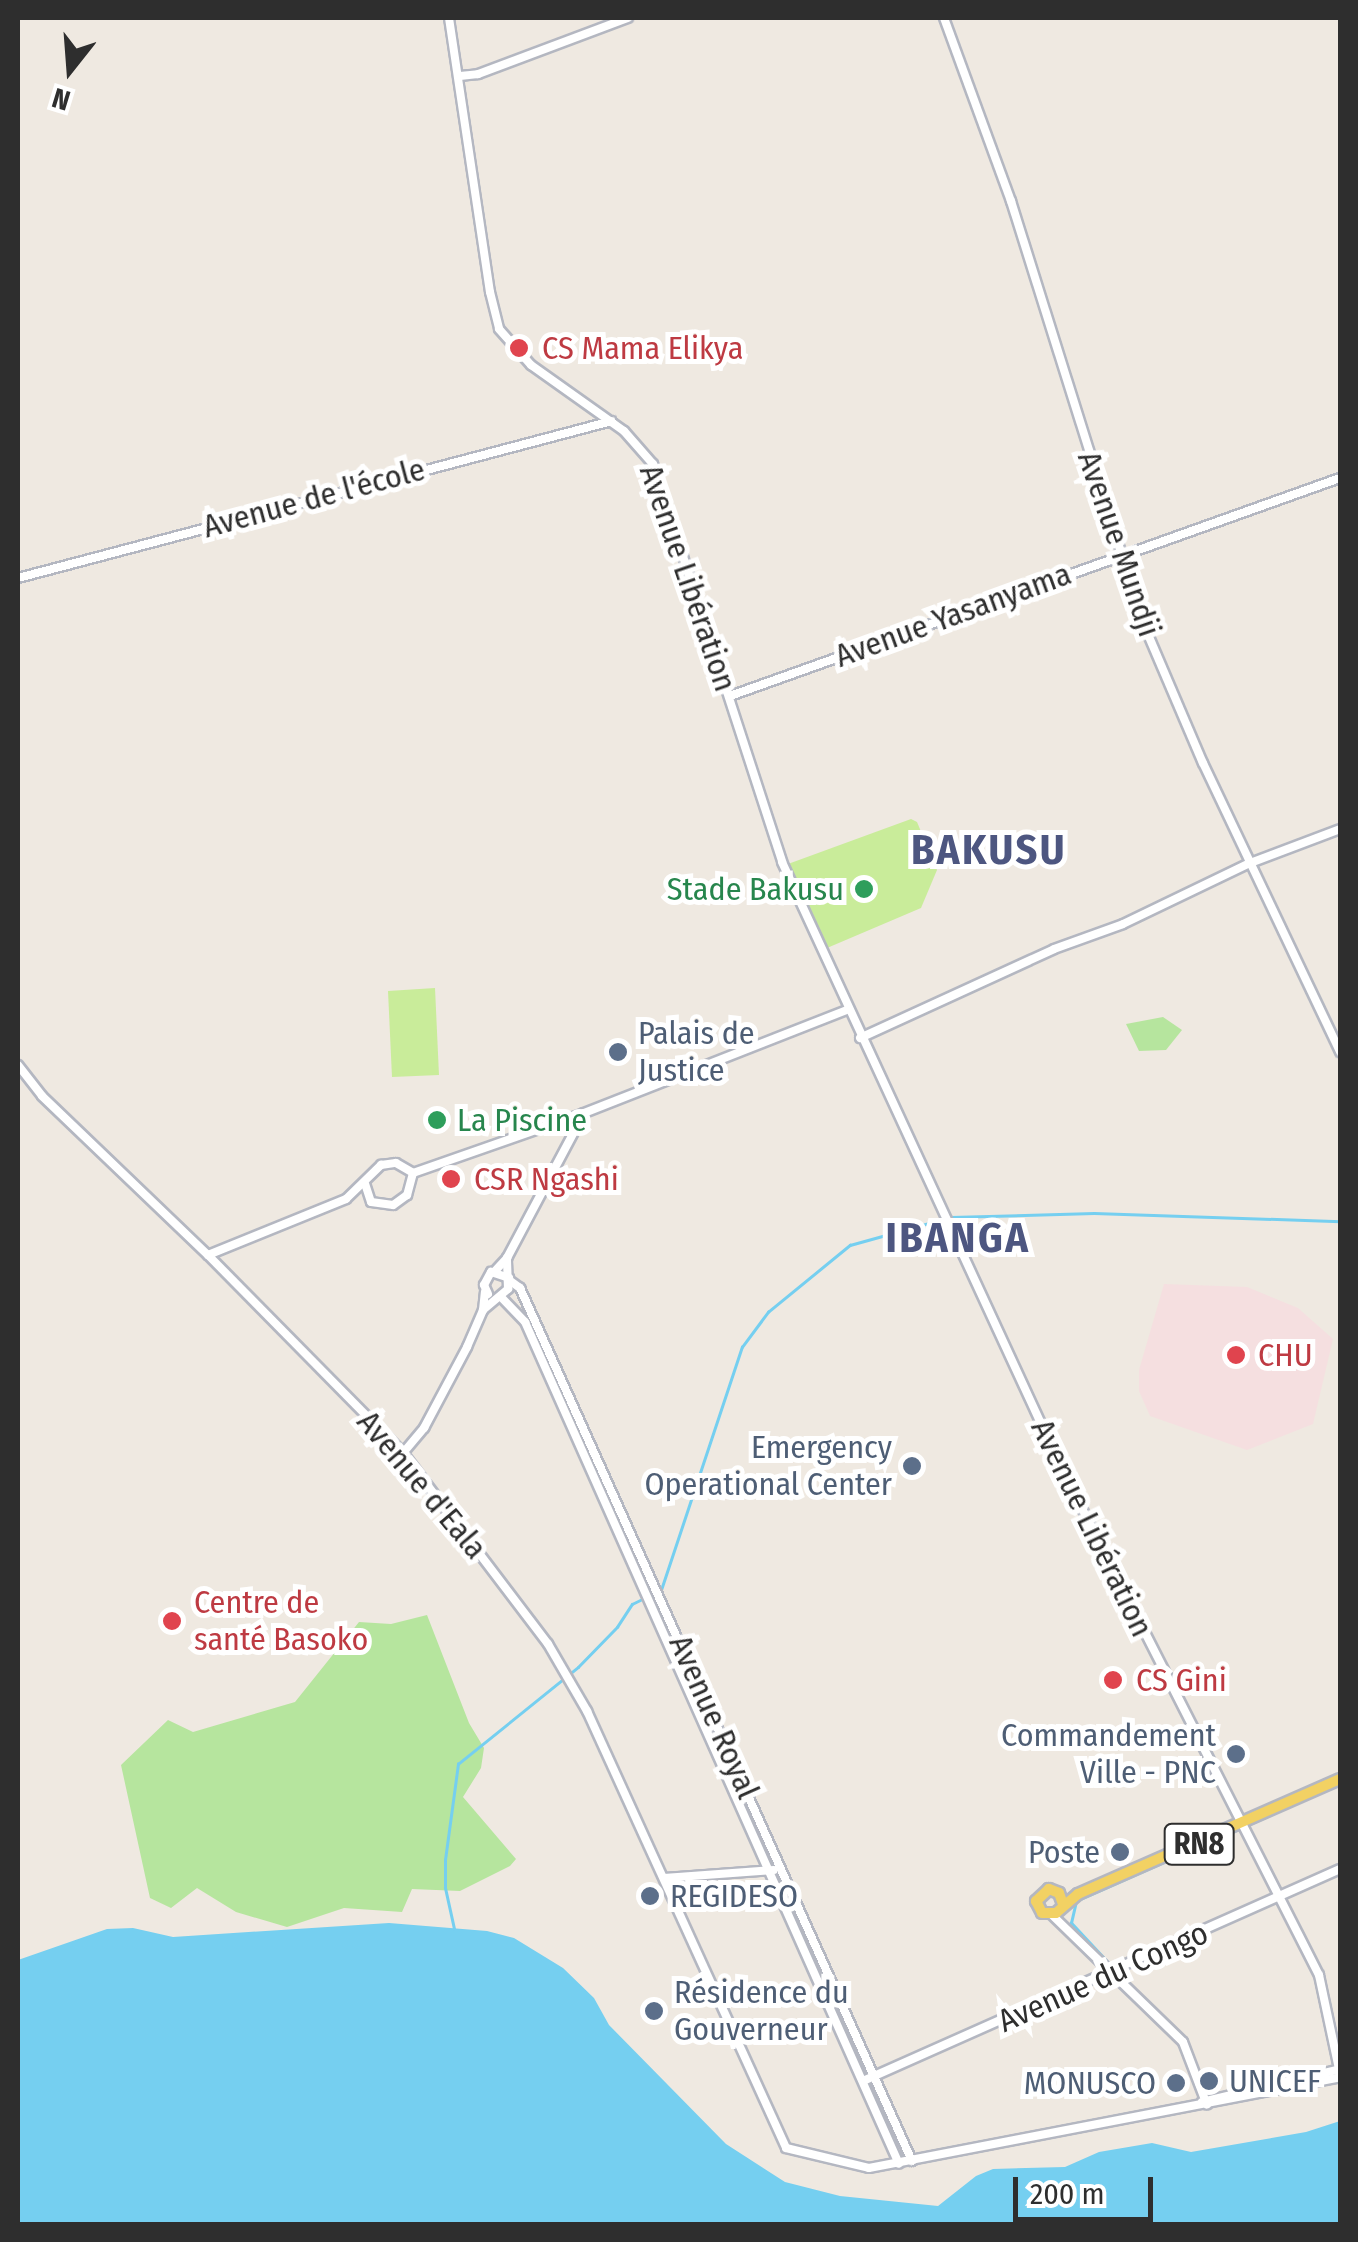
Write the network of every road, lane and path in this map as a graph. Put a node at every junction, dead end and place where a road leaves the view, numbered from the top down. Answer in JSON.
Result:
{"nodes":[{"id":1,"x":448,"y":18,"type":"edge"},
{"id":2,"x":628,"y":18,"type":"edge"},
{"id":3,"x":944,"y":18,"type":"edge"},
{"id":4,"x":460,"y":76,"type":"junction"},
{"id":5,"x":612,"y":421,"type":"junction"},
{"id":6,"x":1340,"y":478,"type":"edge"},
{"id":7,"x":1119,"y":554,"type":"junction"},
{"id":8,"x":18,"y":578,"type":"edge"},
{"id":9,"x":730,"y":696,"type":"junction"},
{"id":10,"x":1340,"y":829,"type":"edge"},
{"id":11,"x":1250,"y":862,"type":"junction"},
{"id":12,"x":847,"y":1010,"type":"junction"},
{"id":13,"x":860,"y":1038,"type":"junction"},
{"id":14,"x":1340,"y":1052,"type":"edge"},
{"id":15,"x":18,"y":1065,"type":"edge"},
{"id":16,"x":584,"y":1113,"type":"junction"},
{"id":17,"x":412,"y":1173,"type":"junction"},
{"id":18,"x":365,"y":1184,"type":"junction"},
{"id":19,"x":346,"y":1199,"type":"junction"},
{"id":20,"x":371,"y":1202,"type":"junction"},
{"id":21,"x":208,"y":1255,"type":"junction"},
{"id":22,"x":507,"y":1258,"type":"junction"},
{"id":23,"x":495,"y":1271,"type":"junction"},
{"id":24,"x":509,"y":1279,"type":"junction"},
{"id":25,"x":485,"y":1292,"type":"junction"},
{"id":26,"x":499,"y":1297,"type":"junction"},
{"id":27,"x":483,"y":1310,"type":"junction"},
{"id":28,"x":403,"y":1453,"type":"junction"},
{"id":29,"x":1340,"y":1779,"type":"edge"},
{"id":30,"x":1241,"y":1826,"type":"junction"},
{"id":31,"x":1340,"y":1869,"type":"edge"},
{"id":32,"x":783,"y":1870,"type":"junction"},
{"id":33,"x":769,"y":1871,"type":"junction"},
{"id":34,"x":664,"y":1878,"type":"junction"},
{"id":35,"x":1278,"y":1899,"type":"junction"},
{"id":36,"x":1059,"y":1905,"type":"joint"},
{"id":37,"x":1112,"y":1972,"type":"junction"},
{"id":38,"x":1340,"y":2072,"type":"edge"},
{"id":39,"x":876,"y":2076,"type":"junction"},
{"id":40,"x":863,"y":2082,"type":"junction"},
{"id":41,"x":1204,"y":2102,"type":"junction"},
{"id":42,"x":912,"y":2161,"type":"junction"},
{"id":43,"x":899,"y":2164,"type":"junction"}],
"edges":[{"from":1,"to":4,"type":"street","name":"Avenue Libération"},
{"from":2,"to":4,"type":"street"},
{"from":3,"to":7,"type":"street","name":"Avenue Mundji"},
{"from":4,"to":5,"type":"street","name":"Avenue Libération"},
{"from":5,"to":8,"type":"street","name":"Avenue de l'école"},
{"from":5,"to":9,"type":"street","name":"Avenue Libération"},
{"from":6,"to":7,"type":"street","name":"Avenue Yasanyama"},
{"from":7,"to":9,"type":"street","name":"Avenue Yasanyama"},
{"from":7,"to":11,"type":"street","name":"Avenue Mundji"},
{"from":9,"to":12,"type":"street","name":"Avenue Libération"},
{"from":10,"to":11,"type":"street"},
{"from":11,"to":13,"type":"street"},
{"from":11,"to":14,"type":"street","name":"Avenue Mundji"},
{"from":12,"to":13,"type":"street","name":"Avenue Libération"},
{"from":12,"to":16,"type":"street"},
{"from":13,"to":30,"type":"street","name":"Avenue Libération"},
{"from":15,"to":21,"type":"street","name":"Avenue d'Eala"},
{"from":16,"to":17,"type":"street"},
{"from":16,"to":22,"type":"street"},
{"from":17,"to":18,"type":"street"},
{"from":17,"to":20,"type":"street"},
{"from":18,"to":19,"type":"street"},
{"from":18,"to":20,"type":"street"},
{"from":19,"to":20,"type":"street"},
{"from":19,"to":21,"type":"street"},
{"from":21,"to":28,"type":"street","name":"Avenue d'Eala"},
{"from":22,"to":23,"type":"street"},
{"from":22,"to":24,"type":"street"},
{"from":23,"to":24,"type":"street"},
{"from":23,"to":25,"type":"street"},
{"from":24,"to":26,"type":"street"},
{"from":24,"to":32,"type":"street","name":"Avenue Royal"},
{"from":25,"to":26,"type":"street"},
{"from":25,"to":27,"type":"street"},
{"from":26,"to":27,"type":"street"},
{"from":26,"to":33,"type":"street","name":"Avenue Royal"},
{"from":27,"to":28,"type":"street"},
{"from":28,"to":34,"type":"street","name":"Avenue d'Eala"},
{"from":29,"to":30,"type":"main road","number":"RN8"},
{"from":30,"to":35,"type":"street","name":"Avenue Libération"},
{"from":30,"to":36,"type":"main road","number":"RN8"},
{"from":31,"to":35,"type":"street","name":"Avenue du Congo"},
{"from":32,"to":33,"type":"street"},
{"from":32,"to":39,"type":"street","name":"Avenue Royal"},
{"from":33,"to":34,"type":"street"},
{"from":33,"to":40,"type":"street","name":"Avenue Royal"},
{"from":34,"to":43,"type":"street","name":"Avenue d'Eala"},
{"from":35,"to":37,"type":"street","name":"Avenue du Congo"},
{"from":35,"to":38,"type":"street","name":"Avenue Libération"},
{"from":36,"to":37,"type":"street"},
{"from":37,"to":39,"type":"street","name":"Avenue du Congo"},
{"from":37,"to":41,"type":"street"},
{"from":38,"to":41,"type":"street"},
{"from":39,"to":40,"type":"street","name":"Avenue du Congo"},
{"from":39,"to":42,"type":"street","name":"Avenue Royal"},
{"from":40,"to":43,"type":"street","name":"Avenue Royal"},
{"from":41,"to":42,"type":"street"},
{"from":42,"to":43,"type":"street"}]}
